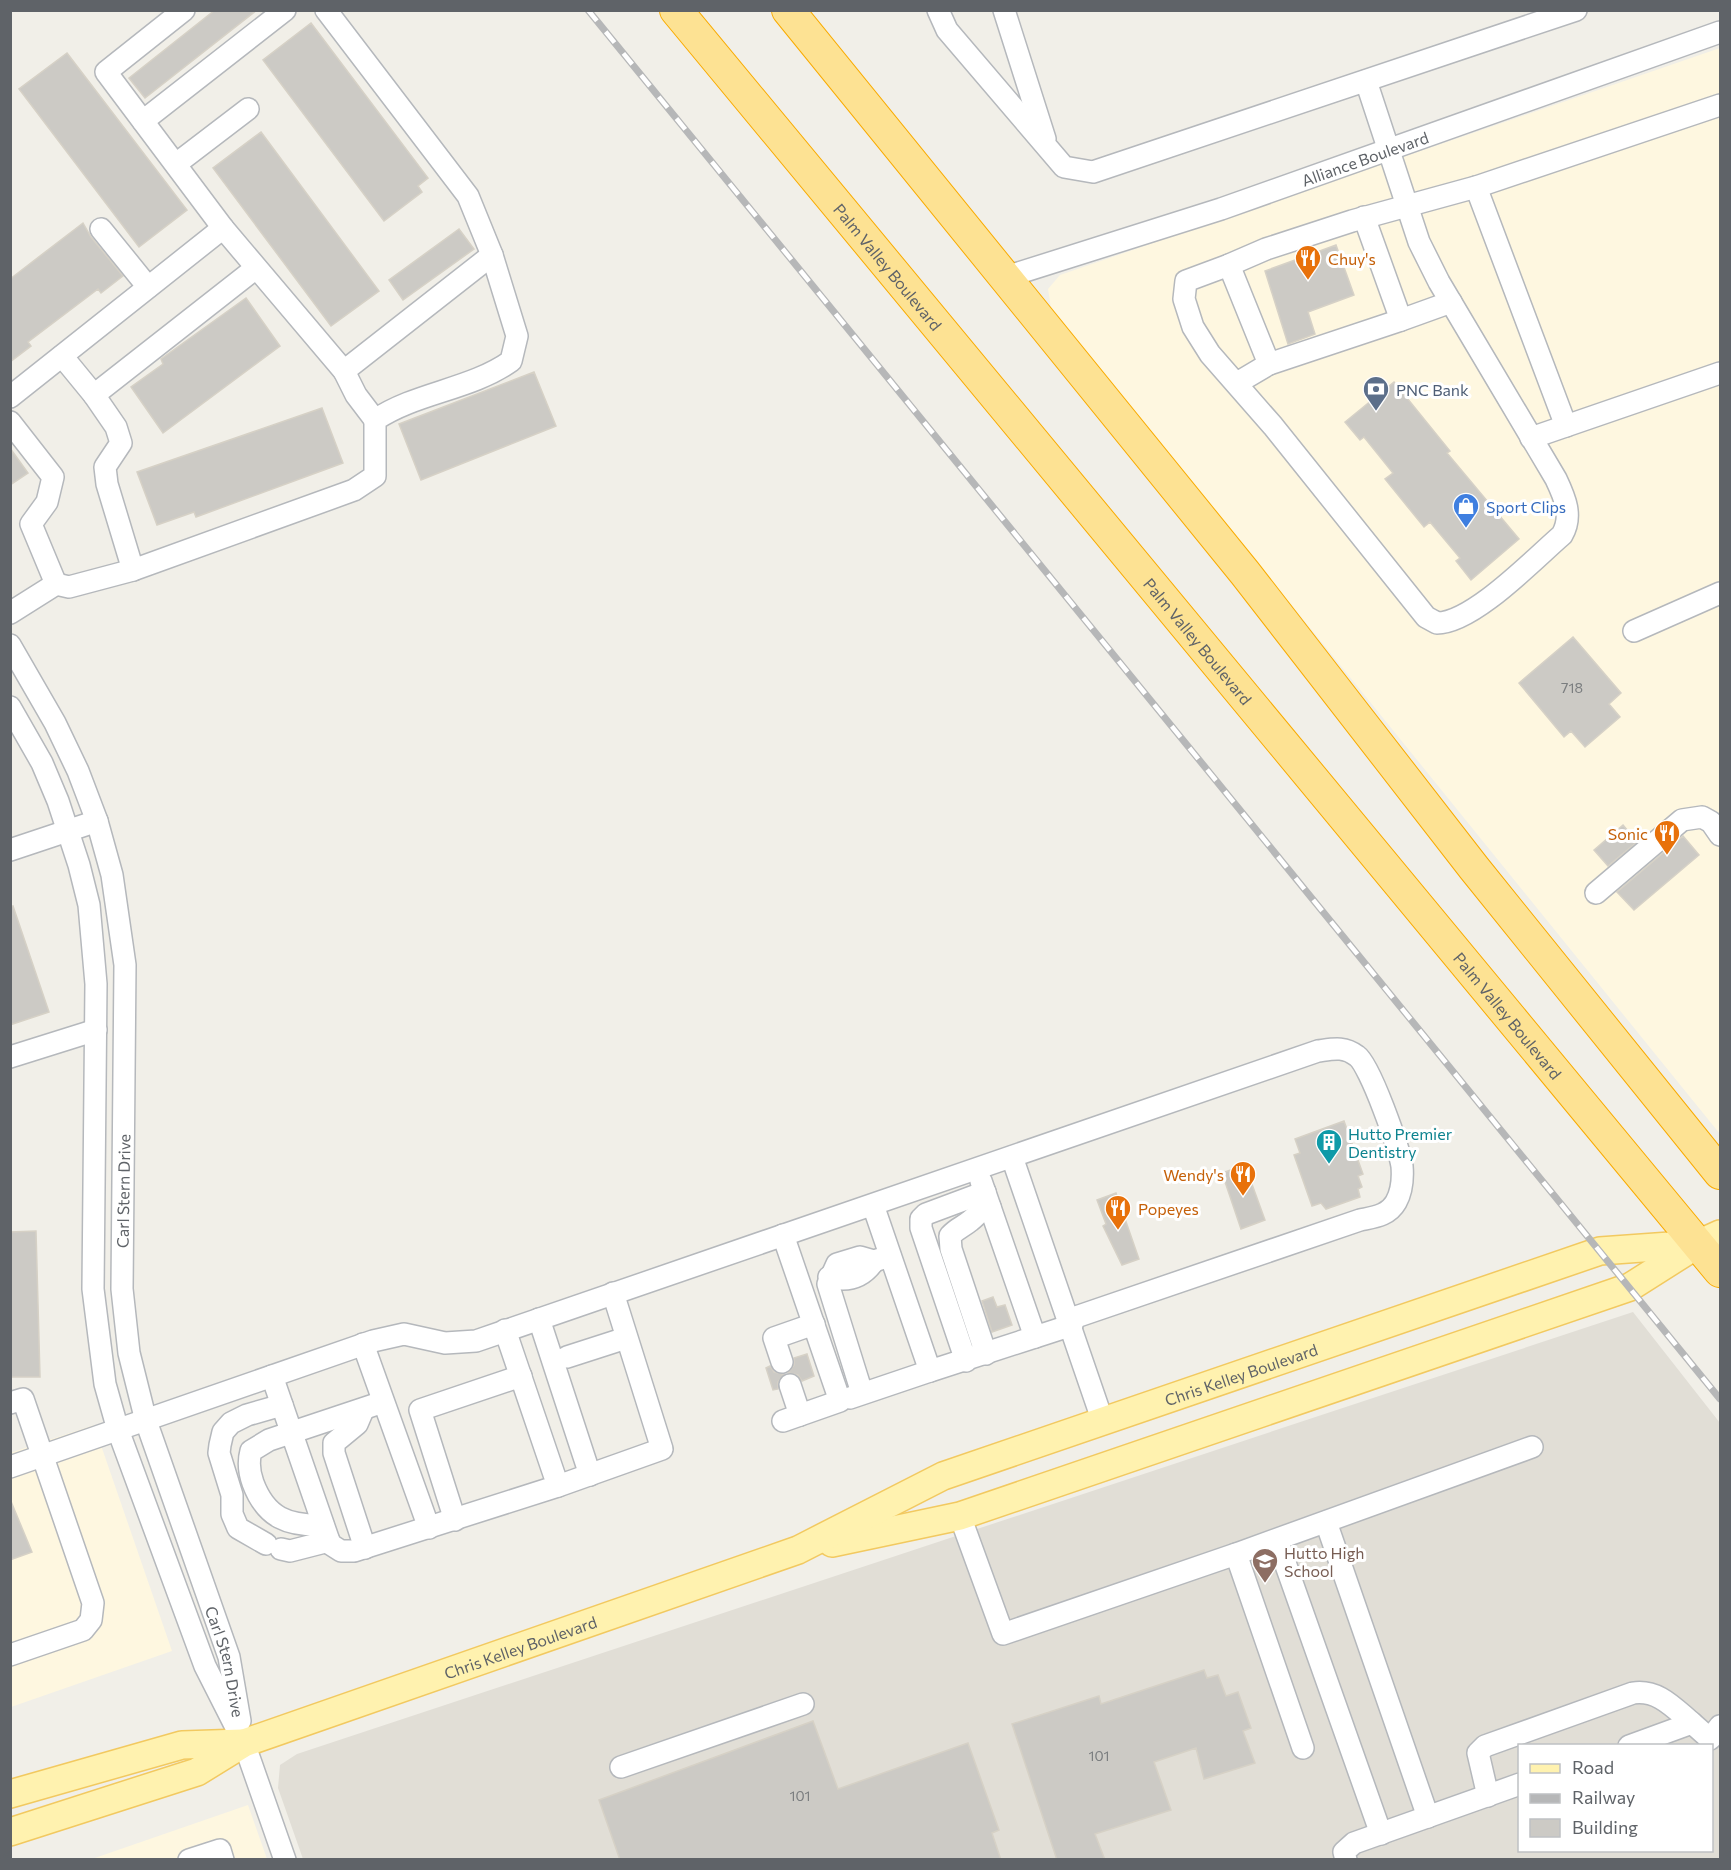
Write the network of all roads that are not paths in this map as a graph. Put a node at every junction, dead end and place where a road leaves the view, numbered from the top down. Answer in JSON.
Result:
{"nodes":[{"id":1,"x":184,"y":10,"type":"edge"},
{"id":2,"x":285,"y":10,"type":"edge"},
{"id":3,"x":326,"y":10,"type":"edge"},
{"id":4,"x":676,"y":10,"type":"edge"},
{"id":5,"x":788,"y":10,"type":"edge"},
{"id":6,"x":938,"y":10,"type":"edge"},
{"id":7,"x":1004,"y":10,"type":"edge"},
{"id":8,"x":1576,"y":10,"type":"edge"},
{"id":9,"x":1720,"y":32,"type":"edge"},
{"id":10,"x":1366,"y":81,"type":"junction"},
{"id":11,"x":1720,"y":105,"type":"edge"},
{"id":12,"x":248,"y":109,"type":"dead end"},
{"id":13,"x":143,"y":121,"type":"junction"},
{"id":14,"x":1048,"y":148,"type":"junction"},
{"id":15,"x":1391,"y":149,"type":"junction"},
{"id":16,"x":176,"y":164,"type":"junction"},
{"id":17,"x":1476,"y":187,"type":"junction"},
{"id":18,"x":1408,"y":206,"type":"junction"},
{"id":19,"x":1364,"y":217,"type":"junction"},
{"id":20,"x":101,"y":228,"type":"dead end"},
{"id":21,"x":223,"y":228,"type":"junction"},
{"id":22,"x":492,"y":255,"type":"junction"},
{"id":23,"x":1229,"y":265,"type":"junction"},
{"id":24,"x":256,"y":268,"type":"junction"},
{"id":25,"x":1006,"y":277,"type":"junction"},
{"id":26,"x":148,"y":287,"type":"junction"},
{"id":27,"x":1450,"y":302,"type":"junction"},
{"id":28,"x":1401,"y":320,"type":"junction"},
{"id":29,"x":62,"y":356,"type":"junction"},
{"id":30,"x":1269,"y":364,"type":"junction"},
{"id":31,"x":344,"y":371,"type":"junction"},
{"id":32,"x":1720,"y":373,"type":"edge"},
{"id":33,"x":1237,"y":383,"type":"junction"},
{"id":34,"x":94,"y":395,"type":"junction"},
{"id":35,"x":10,"y":397,"type":"edge"},
{"id":36,"x":375,"y":420,"type":"junction"},
{"id":37,"x":10,"y":422,"type":"edge"},
{"id":38,"x":1566,"y":426,"type":"junction"},
{"id":39,"x":1532,"y":438,"type":"junction"},
{"id":40,"x":133,"y":570,"type":"junction"},
{"id":41,"x":56,"y":584,"type":"junction"},
{"id":42,"x":1720,"y":593,"type":"edge"},
{"id":43,"x":10,"y":613,"type":"edge"},
{"id":44,"x":1634,"y":631,"type":"dead end"},
{"id":45,"x":10,"y":645,"type":"edge"},
{"id":46,"x":10,"y":707,"type":"edge"},
{"id":47,"x":97,"y":821,"type":"junction"},
{"id":48,"x":68,"y":831,"type":"junction"},
{"id":49,"x":1720,"y":835,"type":"edge"},
{"id":50,"x":10,"y":850,"type":"edge"},
{"id":51,"x":1596,"y":893,"type":"dead end"},
{"id":52,"x":96,"y":1029,"type":"junction"},
{"id":53,"x":10,"y":1057,"type":"edge"},
{"id":54,"x":1012,"y":1157,"type":"junction"},
{"id":55,"x":977,"y":1169,"type":"junction"},
{"id":56,"x":1720,"y":1173,"type":"edge"},
{"id":57,"x":873,"y":1204,"type":"junction"},
{"id":58,"x":984,"y":1204,"type":"junction"},
{"id":59,"x":783,"y":1235,"type":"junction"},
{"id":60,"x":1709,"y":1239,"type":"edge"},
{"id":61,"x":882,"y":1258,"type":"junction"},
{"id":62,"x":1720,"y":1271,"type":"edge"},
{"id":63,"x":613,"y":1293,"type":"junction"},
{"id":64,"x":539,"y":1319,"type":"junction"},
{"id":65,"x":1071,"y":1322,"type":"junction"},
{"id":66,"x":814,"y":1324,"type":"junction"},
{"id":67,"x":506,"y":1330,"type":"junction"},
{"id":68,"x":1035,"y":1337,"type":"junction"},
{"id":69,"x":626,"y":1338,"type":"junction"},
{"id":70,"x":363,"y":1344,"type":"junction"},
{"id":71,"x":986,"y":1354,"type":"junction"},
{"id":72,"x":567,"y":1357,"type":"dead end"},
{"id":73,"x":966,"y":1361,"type":"junction"},
{"id":74,"x":782,"y":1362,"type":"dead end"},
{"id":75,"x":930,"y":1371,"type":"junction"},
{"id":76,"x":272,"y":1376,"type":"junction"},
{"id":77,"x":515,"y":1378,"type":"junction"},
{"id":78,"x":790,"y":1385,"type":"dead end"},
{"id":79,"x":862,"y":1393,"type":"junction"},
{"id":80,"x":840,"y":1401,"type":"junction"},
{"id":81,"x":383,"y":1402,"type":"junction"},
{"id":82,"x":10,"y":1403,"type":"edge"},
{"id":83,"x":282,"y":1405,"type":"junction"},
{"id":84,"x":363,"y":1409,"type":"junction"},
{"id":85,"x":146,"y":1420,"type":"junction"},
{"id":86,"x":1103,"y":1422,"type":"junction"},
{"id":87,"x":118,"y":1430,"type":"junction"},
{"id":88,"x":292,"y":1433,"type":"junction"},
{"id":89,"x":1532,"y":1447,"type":"dead end"},
{"id":90,"x":43,"y":1456,"type":"junction"},
{"id":91,"x":10,"y":1467,"type":"edge"},
{"id":92,"x":590,"y":1474,"type":"junction"},
{"id":93,"x":558,"y":1486,"type":"junction"},
{"id":94,"x":452,"y":1513,"type":"junction"},
{"id":95,"x":960,"y":1516,"type":"junction"},
{"id":96,"x":1326,"y":1522,"type":"junction"},
{"id":97,"x":429,"y":1528,"type":"junction"},
{"id":98,"x":326,"y":1533,"type":"junction"},
{"id":99,"x":1277,"y":1540,"type":"junction"},
{"id":100,"x":365,"y":1548,"type":"junction"},
{"id":101,"x":798,"y":1550,"type":"junction"},
{"id":102,"x":1236,"y":1554,"type":"junction"},
{"id":103,"x":10,"y":1655,"type":"edge"},
{"id":104,"x":802,"y":1704,"type":"dead end"},
{"id":105,"x":1692,"y":1723,"type":"junction"},
{"id":106,"x":1720,"y":1726,"type":"edge"},
{"id":107,"x":244,"y":1743,"type":"junction"},
{"id":108,"x":1634,"y":1744,"type":"edge"},
{"id":109,"x":1303,"y":1748,"type":"dead end"},
{"id":110,"x":621,"y":1767,"type":"dead end"},
{"id":111,"x":1518,"y":1785,"type":"edge"},
{"id":112,"x":10,"y":1794,"type":"edge"},
{"id":113,"x":1488,"y":1796,"type":"junction"},
{"id":114,"x":1428,"y":1817,"type":"junction"},
{"id":115,"x":10,"y":1832,"type":"edge"},
{"id":116,"x":1381,"y":1834,"type":"junction"},
{"id":117,"x":189,"y":1860,"type":"edge"},
{"id":118,"x":223,"y":1860,"type":"edge"},
{"id":119,"x":285,"y":1860,"type":"edge"},
{"id":120,"x":1346,"y":1860,"type":"edge"}],
"edges":[{"from":1,"to":13,"type":"street"},
{"from":2,"to":13,"type":"street"},
{"from":3,"to":22,"type":"street"},
{"from":4,"to":60,"type":"highway","name":"Palm Valley Boulevard"},
{"from":5,"to":25,"type":"highway"},
{"from":6,"to":14,"type":"street"},
{"from":7,"to":14,"type":"street"},
{"from":8,"to":10,"type":"street"},
{"from":9,"to":15,"type":"street","name":"Alliance Boulevard"},
{"from":10,"to":14,"type":"street"},
{"from":10,"to":15,"type":"street"},
{"from":11,"to":17,"type":"street"},
{"from":12,"to":16,"type":"street"},
{"from":13,"to":16,"type":"street"},
{"from":15,"to":18,"type":"street"},
{"from":15,"to":25,"type":"street","name":"Alliance Boulevard"},
{"from":16,"to":21,"type":"street"},
{"from":17,"to":18,"type":"street"},
{"from":17,"to":38,"type":"street"},
{"from":18,"to":19,"type":"street"},
{"from":18,"to":27,"type":"street"},
{"from":19,"to":23,"type":"street"},
{"from":19,"to":28,"type":"street"},
{"from":20,"to":26,"type":"street"},
{"from":21,"to":24,"type":"street"},
{"from":21,"to":26,"type":"street"},
{"from":22,"to":31,"type":"street"},
{"from":22,"to":36,"type":"street"},
{"from":23,"to":30,"type":"street"},
{"from":23,"to":33,"type":"street"},
{"from":24,"to":31,"type":"street"},
{"from":24,"to":34,"type":"street"},
{"from":25,"to":56,"type":"highway"},
{"from":26,"to":29,"type":"street"},
{"from":27,"to":28,"type":"street"},
{"from":27,"to":39,"type":"street"},
{"from":28,"to":30,"type":"street"},
{"from":29,"to":34,"type":"street"},
{"from":29,"to":35,"type":"street"},
{"from":30,"to":33,"type":"street"},
{"from":31,"to":36,"type":"street"},
{"from":32,"to":38,"type":"street"},
{"from":33,"to":39,"type":"street"},
{"from":34,"to":40,"type":"street"},
{"from":36,"to":40,"type":"street"},
{"from":37,"to":41,"type":"street"},
{"from":38,"to":39,"type":"street"},
{"from":40,"to":41,"type":"street"},
{"from":41,"to":43,"type":"street"},
{"from":42,"to":44,"type":"street"},
{"from":45,"to":47,"type":"street","name":"Carl Stern Drive"},
{"from":46,"to":48,"type":"street","name":"Carl Stern Drive"},
{"from":47,"to":48,"type":"street"},
{"from":47,"to":85,"type":"street","name":"Carl Stern Drive"},
{"from":48,"to":50,"type":"street"},
{"from":48,"to":52,"type":"street","name":"Carl Stern Drive"},
{"from":49,"to":51,"type":"street"},
{"from":52,"to":53,"type":"street"},
{"from":52,"to":87,"type":"street","name":"Carl Stern Drive"},
{"from":54,"to":55,"type":"street"},
{"from":54,"to":65,"type":"street"},
{"from":54,"to":65,"type":"street"},
{"from":55,"to":57,"type":"street"},
{"from":55,"to":58,"type":"street"},
{"from":57,"to":59,"type":"street"},
{"from":57,"to":61,"type":"street"},
{"from":58,"to":68,"type":"street"},
{"from":58,"to":71,"type":"street"},
{"from":58,"to":73,"type":"street"},
{"from":59,"to":63,"type":"street"},
{"from":59,"to":66,"type":"street"},
{"from":60,"to":62,"type":"highway","name":"Palm Valley Boulevard"},
{"from":60,"to":86,"type":"main road","name":"Chris Kelley Boulevard"},
{"from":60,"to":95,"type":"main road","name":"Chris Kelley Boulevard"},
{"from":61,"to":75,"type":"street"},
{"from":61,"to":79,"type":"street"},
{"from":63,"to":64,"type":"street"},
{"from":63,"to":69,"type":"street"},
{"from":64,"to":67,"type":"street"},
{"from":64,"to":92,"type":"street"},
{"from":65,"to":68,"type":"street"},
{"from":65,"to":86,"type":"street"},
{"from":66,"to":74,"type":"street"},
{"from":66,"to":80,"type":"street"},
{"from":67,"to":70,"type":"street"},
{"from":67,"to":77,"type":"street"},
{"from":68,"to":71,"type":"street"},
{"from":69,"to":72,"type":"street"},
{"from":69,"to":92,"type":"street"},
{"from":70,"to":76,"type":"street"},
{"from":70,"to":81,"type":"street"},
{"from":71,"to":73,"type":"street"},
{"from":73,"to":75,"type":"street"},
{"from":75,"to":79,"type":"street"},
{"from":76,"to":83,"type":"street"},
{"from":76,"to":85,"type":"street"},
{"from":77,"to":93,"type":"street"},
{"from":77,"to":94,"type":"street"},
{"from":78,"to":80,"type":"street"},
{"from":79,"to":80,"type":"street"},
{"from":81,"to":84,"type":"street"},
{"from":81,"to":97,"type":"street"},
{"from":82,"to":90,"type":"street"},
{"from":83,"to":88,"type":"street"},
{"from":83,"to":98,"type":"street"},
{"from":84,"to":88,"type":"street"},
{"from":84,"to":100,"type":"street"},
{"from":85,"to":87,"type":"street"},
{"from":85,"to":107,"type":"street","name":"Carl Stern Drive"},
{"from":86,"to":101,"type":"main road","name":"Chris Kelley Boulevard"},
{"from":87,"to":90,"type":"street"},
{"from":87,"to":107,"type":"street","name":"Carl Stern Drive"},
{"from":88,"to":98,"type":"street"},
{"from":88,"to":98,"type":"street"},
{"from":89,"to":96,"type":"street"},
{"from":90,"to":91,"type":"street"},
{"from":90,"to":103,"type":"street"},
{"from":92,"to":93,"type":"street"},
{"from":93,"to":94,"type":"street"},
{"from":94,"to":97,"type":"street"},
{"from":95,"to":101,"type":"main road","name":"Chris Kelley Boulevard"},
{"from":95,"to":102,"type":"street"},
{"from":96,"to":99,"type":"street"},
{"from":96,"to":114,"type":"street"},
{"from":97,"to":100,"type":"street"},
{"from":98,"to":100,"type":"street"},
{"from":99,"to":102,"type":"street"},
{"from":99,"to":116,"type":"street"},
{"from":101,"to":107,"type":"main road","name":"Chris Kelley Boulevard"},
{"from":102,"to":109,"type":"street"},
{"from":104,"to":110,"type":"street"},
{"from":105,"to":106,"type":"street"},
{"from":105,"to":108,"type":"street"},
{"from":105,"to":113,"type":"street"},
{"from":107,"to":112,"type":"main road","name":"Chris Kelley Boulevard"},
{"from":107,"to":115,"type":"main road","name":"Chris Kelley Boulevard"},
{"from":107,"to":119,"type":"street","name":"Carl Stern Drive"},
{"from":111,"to":113,"type":"street"},
{"from":113,"to":114,"type":"street"},
{"from":114,"to":116,"type":"street"},
{"from":116,"to":120,"type":"street"},
{"from":117,"to":118,"type":"street"}]}
